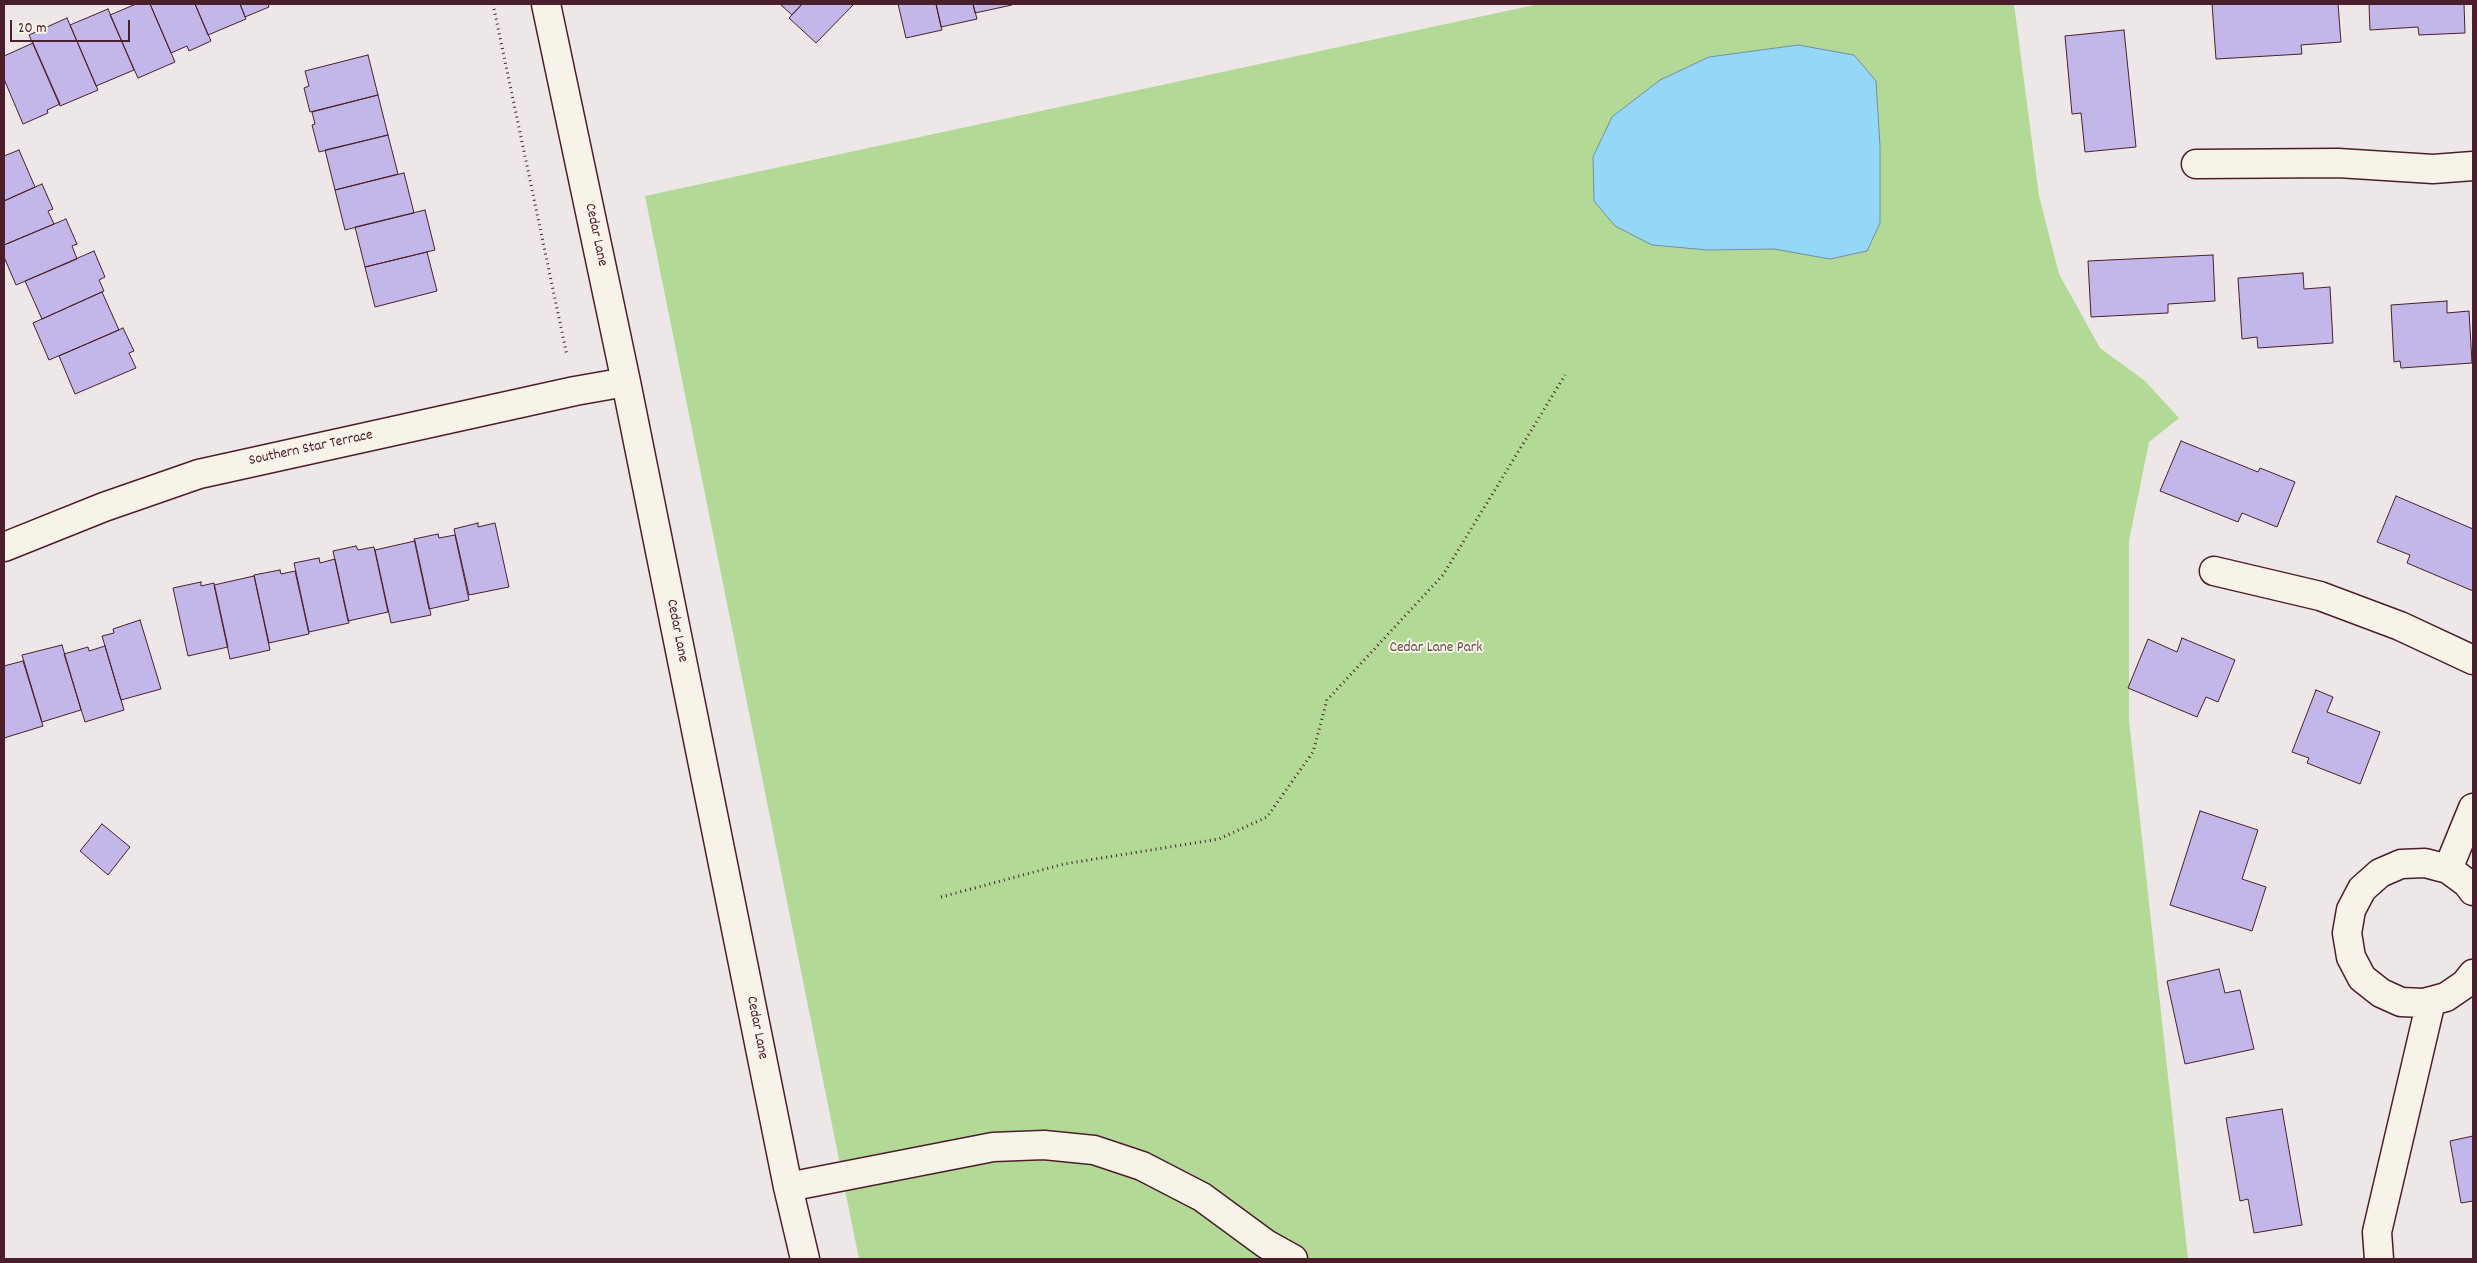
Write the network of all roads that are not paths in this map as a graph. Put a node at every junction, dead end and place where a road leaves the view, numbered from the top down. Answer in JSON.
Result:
{"nodes":[{"id":1,"x":546,"y":4,"type":"edge"},
{"id":2,"x":2196,"y":164,"type":"dead end"},
{"id":3,"x":2473,"y":166,"type":"edge"},
{"id":4,"x":626,"y":382,"type":"junction"},
{"id":5,"x":4,"y":547,"type":"edge"},
{"id":6,"x":2214,"y":571,"type":"dead end"},
{"id":7,"x":2473,"y":660,"type":"edge"},
{"id":8,"x":2473,"y":808,"type":"edge"},
{"id":9,"x":2448,"y":869,"type":"junction"},
{"id":10,"x":2473,"y":891,"type":"edge"},
{"id":11,"x":2473,"y":974,"type":"edge"},
{"id":12,"x":2431,"y":1001,"type":"junction"},
{"id":13,"x":788,"y":1187,"type":"junction"},
{"id":14,"x":805,"y":1259,"type":"edge"},
{"id":15,"x":1293,"y":1259,"type":"edge"},
{"id":16,"x":2379,"y":1259,"type":"edge"}],
"edges":[{"from":1,"to":4,"type":"street","name":"Cedar Lane"},
{"from":2,"to":3,"type":"street"},
{"from":4,"to":5,"type":"street","name":"Southern Star Terrace"},
{"from":4,"to":13,"type":"street","name":"Cedar Lane"},
{"from":6,"to":7,"type":"street"},
{"from":8,"to":9,"type":"street"},
{"from":9,"to":10,"type":"street"},
{"from":9,"to":12,"type":"street"},
{"from":11,"to":12,"type":"street"},
{"from":12,"to":16,"type":"street"},
{"from":13,"to":14,"type":"street","name":"Cedar Lane"},
{"from":13,"to":15,"type":"street"}]}
